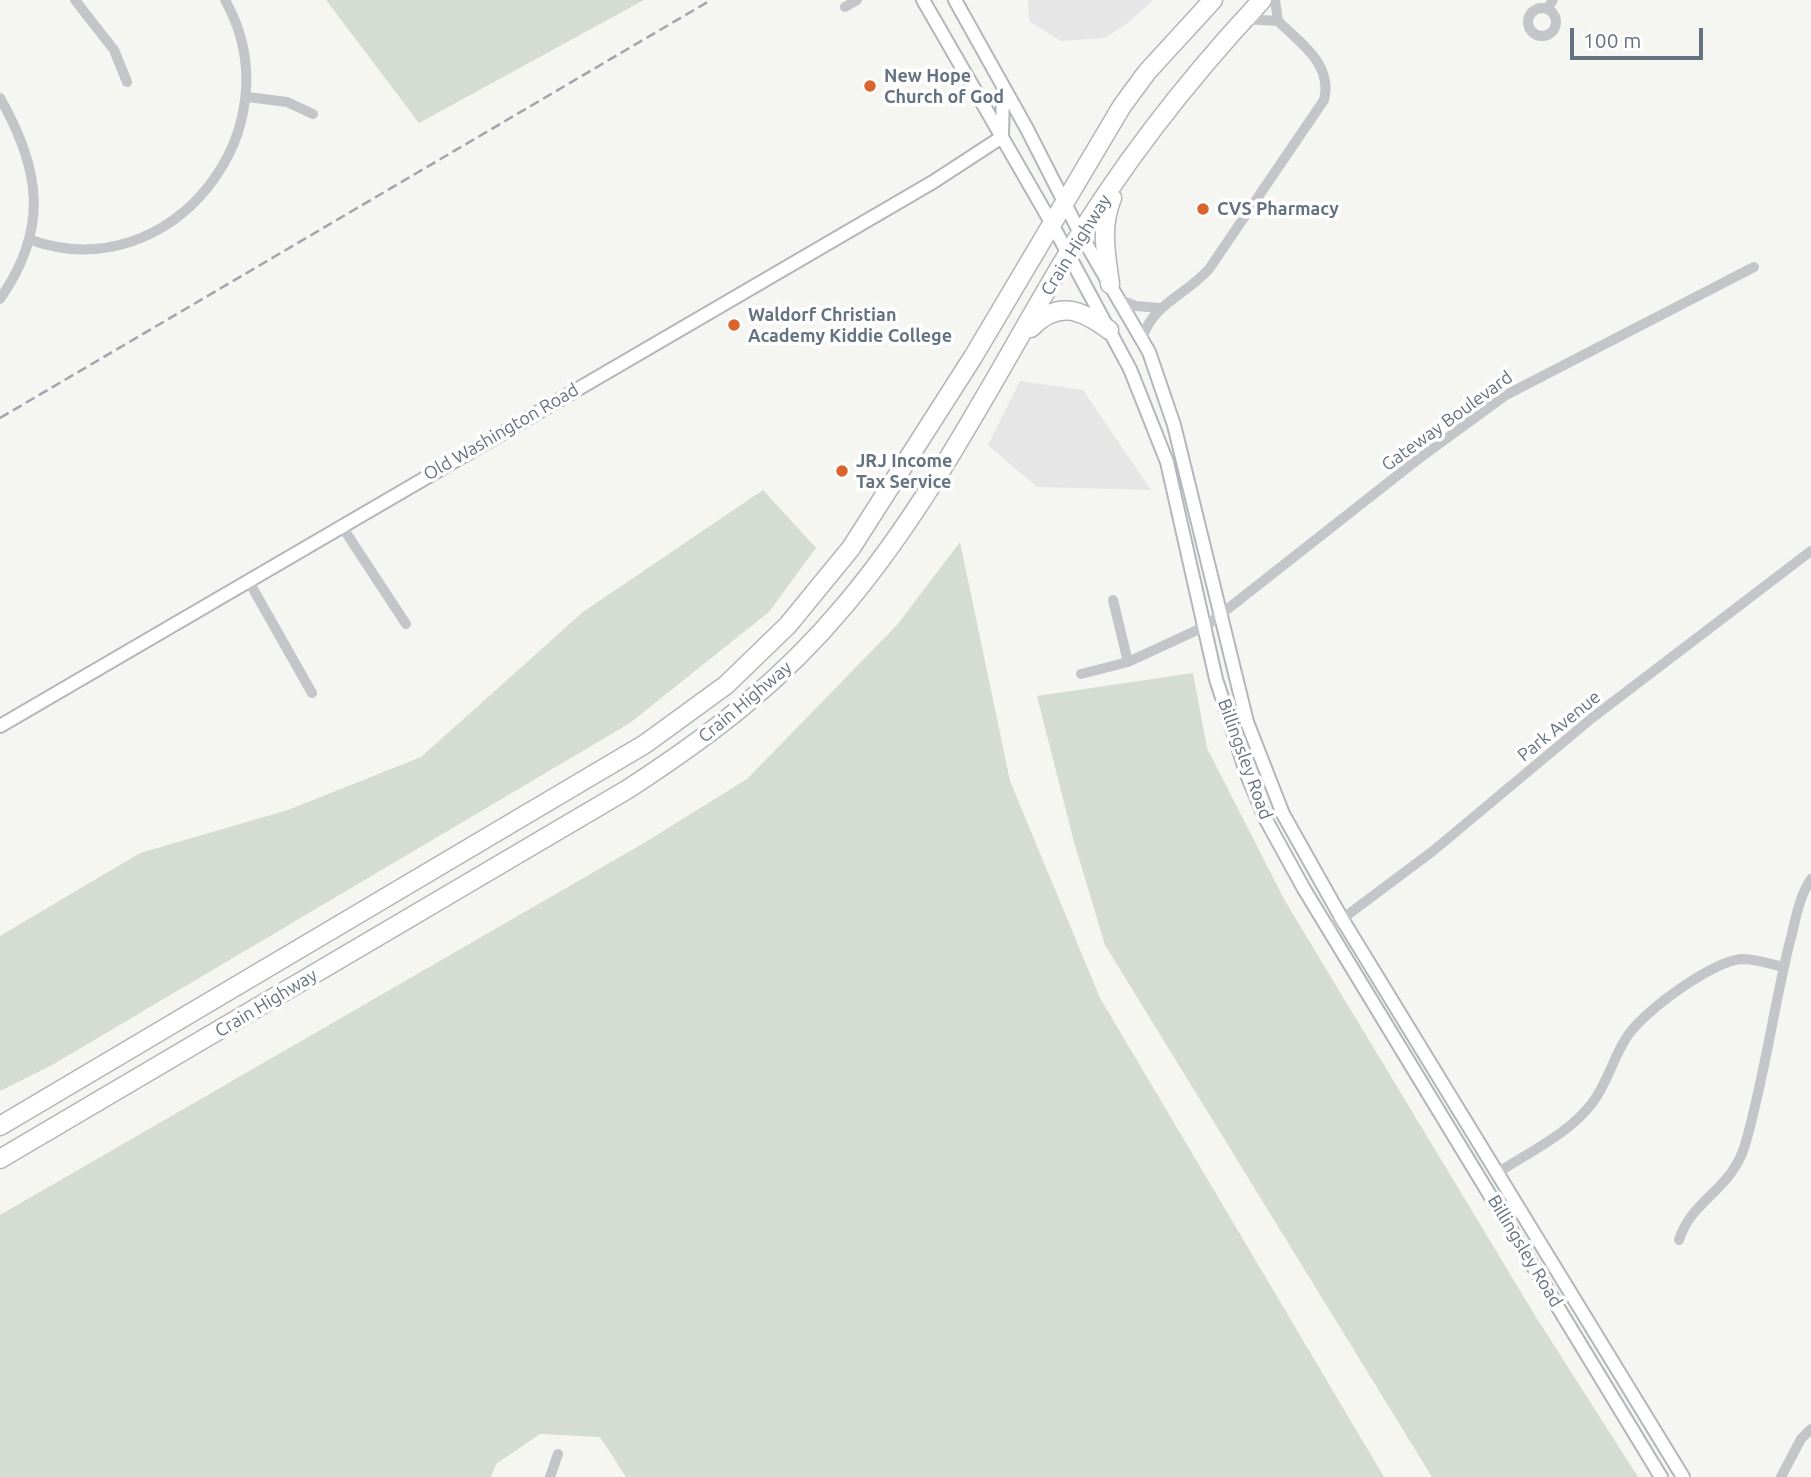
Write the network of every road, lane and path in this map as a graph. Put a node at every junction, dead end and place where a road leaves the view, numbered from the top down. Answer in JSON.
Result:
{"nodes":[{"id":1,"x":75,"y":0,"type":"edge"},
{"id":2,"x":225,"y":0,"type":"edge"},
{"id":3,"x":857,"y":0,"type":"edge"},
{"id":4,"x":923,"y":0,"type":"edge"},
{"id":5,"x":955,"y":0,"type":"edge"},
{"id":6,"x":1213,"y":0,"type":"edge"},
{"id":7,"x":1262,"y":0,"type":"edge"},
{"id":8,"x":1275,"y":0,"type":"edge"},
{"id":9,"x":845,"y":7,"type":"dead end"},
{"id":10,"x":1244,"y":20,"type":"junction"},
{"id":11,"x":1278,"y":21,"type":"junction"},
{"id":12,"x":127,"y":82,"type":"dead end"},
{"id":13,"x":1001,"y":82,"type":"junction"},
{"id":14,"x":248,"y":97,"type":"junction"},
{"id":15,"x":0,"y":98,"type":"edge"},
{"id":16,"x":313,"y":114,"type":"dead end"},
{"id":17,"x":1002,"y":136,"type":"junction"},
{"id":18,"x":1122,"y":172,"type":"junction"},
{"id":19,"x":1066,"y":202,"type":"junction"},
{"id":20,"x":1052,"y":224,"type":"junction"},
{"id":21,"x":1081,"y":235,"type":"junction"},
{"id":22,"x":31,"y":240,"type":"junction"},
{"id":23,"x":1068,"y":254,"type":"junction"},
{"id":24,"x":1754,"y":267,"type":"dead end"},
{"id":25,"x":1115,"y":292,"type":"junction"},
{"id":26,"x":0,"y":299,"type":"edge"},
{"id":27,"x":1159,"y":308,"type":"junction"},
{"id":28,"x":1109,"y":330,"type":"junction"},
{"id":29,"x":1142,"y":339,"type":"junction"},
{"id":30,"x":1016,"y":343,"type":"junction"},
{"id":31,"x":341,"y":526,"type":"junction"},
{"id":32,"x":1811,"y":551,"type":"edge"},
{"id":33,"x":248,"y":580,"type":"junction"},
{"id":34,"x":1113,"y":600,"type":"dead end"},
{"id":35,"x":1219,"y":618,"type":"junction"},
{"id":36,"x":406,"y":624,"type":"dead end"},
{"id":37,"x":1206,"y":626,"type":"junction"},
{"id":38,"x":1128,"y":662,"type":"junction"},
{"id":39,"x":1081,"y":674,"type":"dead end"},
{"id":40,"x":312,"y":693,"type":"dead end"},
{"id":41,"x":0,"y":726,"type":"edge"},
{"id":42,"x":1811,"y":880,"type":"edge"},
{"id":43,"x":1342,"y":919,"type":"junction"},
{"id":44,"x":1330,"y":928,"type":"junction"},
{"id":45,"x":1784,"y":967,"type":"junction"},
{"id":46,"x":131,"y":1047,"type":"junction"},
{"id":47,"x":142,"y":1076,"type":"junction"},
{"id":48,"x":0,"y":1126,"type":"edge"},
{"id":49,"x":0,"y":1159,"type":"edge"},
{"id":50,"x":1499,"y":1172,"type":"junction"},
{"id":51,"x":1679,"y":1240,"type":"dead end"},
{"id":52,"x":1811,"y":1429,"type":"edge"},
{"id":53,"x":558,"y":1454,"type":"dead end"},
{"id":54,"x":550,"y":1477,"type":"edge"},
{"id":55,"x":1661,"y":1477,"type":"edge"},
{"id":56,"x":1683,"y":1477,"type":"edge"},
{"id":57,"x":1781,"y":1477,"type":"edge"}],
"edges":[{"from":1,"to":12,"type":"street"},
{"from":2,"to":14,"type":"street"},
{"from":3,"to":9,"type":"street"},
{"from":4,"to":17,"type":"main road","name":"Billingsley Road"},
{"from":5,"to":13,"type":"main road","name":"Billingsley Road"},
{"from":6,"to":19,"type":"highway","name":"Crain Highway"},
{"from":7,"to":10,"type":"highway","name":"Crain Highway"},
{"from":8,"to":11,"type":"street"},
{"from":10,"to":11,"type":"street"},
{"from":10,"to":18,"type":"highway","name":"Crain Highway"},
{"from":11,"to":27,"type":"street"},
{"from":13,"to":17,"type":"main road"},
{"from":13,"to":19,"type":"main road","name":"Billingsley Road"},
{"from":14,"to":16,"type":"street"},
{"from":14,"to":22,"type":"street"},
{"from":15,"to":22,"type":"street"},
{"from":17,"to":20,"type":"main road","name":"Billingsley Road"},
{"from":17,"to":31,"type":"main road","name":"Old Washington Road"},
{"from":18,"to":21,"type":"highway","name":"Crain Highway"},
{"from":18,"to":25,"type":"highway"},
{"from":19,"to":20,"type":"highway","name":"Crain Highway"},
{"from":19,"to":21,"type":"main road","name":"Billingsley Road"},
{"from":20,"to":23,"type":"main road","name":"Billingsley Road"},
{"from":20,"to":46,"type":"highway","name":"Crain Highway"},
{"from":21,"to":23,"type":"highway","name":"Crain Highway"},
{"from":21,"to":25,"type":"main road","name":"Billingsley Road"},
{"from":22,"to":26,"type":"street"},
{"from":23,"to":28,"type":"main road","name":"Billingsley Road"},
{"from":23,"to":30,"type":"highway","name":"Crain Highway"},
{"from":24,"to":35,"type":"street","name":"Gateway Boulevard"},
{"from":25,"to":27,"type":"street"},
{"from":25,"to":29,"type":"main road","name":"Billingsley Road"},
{"from":27,"to":29,"type":"street"},
{"from":28,"to":30,"type":"highway"},
{"from":28,"to":37,"type":"main road","name":"Billingsley Road"},
{"from":29,"to":35,"type":"main road","name":"Billingsley Road"},
{"from":30,"to":47,"type":"highway","name":"Crain Highway"},
{"from":31,"to":33,"type":"main road","name":"Old Washington Road"},
{"from":31,"to":36,"type":"street"},
{"from":32,"to":43,"type":"street","name":"Park Avenue"},
{"from":33,"to":40,"type":"street"},
{"from":33,"to":41,"type":"main road","name":"Old Washington Road"},
{"from":34,"to":38,"type":"street"},
{"from":35,"to":37,"type":"street","name":"Gateway Boulevard"},
{"from":35,"to":43,"type":"main road","name":"Billingsley Road"},
{"from":37,"to":38,"type":"street","name":"Gateway Boulevard"},
{"from":37,"to":44,"type":"main road","name":"Billingsley Road"},
{"from":38,"to":39,"type":"street","name":"Gateway Boulevard"},
{"from":42,"to":45,"type":"street"},
{"from":43,"to":44,"type":"street","name":"Park Avenue"},
{"from":43,"to":50,"type":"main road","name":"Billingsley Road"},
{"from":44,"to":55,"type":"main road","name":"Billingsley Road"},
{"from":45,"to":50,"type":"street"},
{"from":45,"to":51,"type":"street"},
{"from":46,"to":47,"type":"highway"},
{"from":46,"to":48,"type":"highway","name":"Crain Highway"},
{"from":47,"to":49,"type":"highway","name":"Crain Highway"},
{"from":50,"to":56,"type":"main road","name":"Billingsley Road"},
{"from":52,"to":57,"type":"street"},
{"from":53,"to":54,"type":"street"}]}
